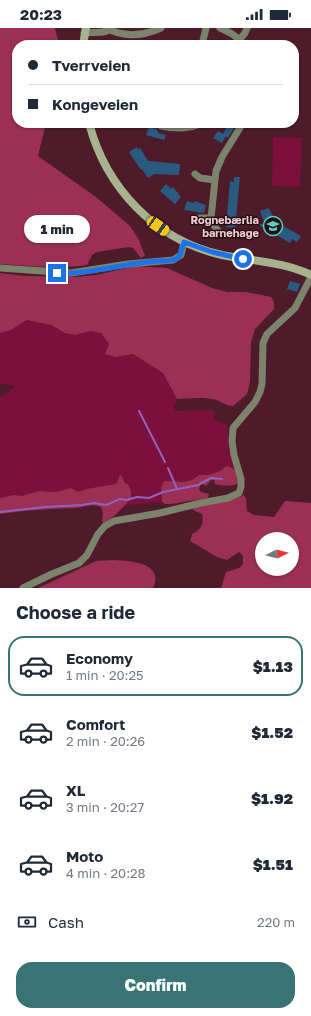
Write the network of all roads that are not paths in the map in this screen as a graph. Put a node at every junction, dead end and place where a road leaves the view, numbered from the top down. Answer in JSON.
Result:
{"nodes":[{"id":1,"x":161,"y":28,"type":"edge"},
{"id":2,"x":206,"y":28,"type":"edge"},
{"id":3,"x":220,"y":28,"type":"edge"},
{"id":4,"x":247,"y":28,"type":"edge"},
{"id":5,"x":108,"y":29,"type":"edge"},
{"id":6,"x":86,"y":30,"type":"edge"},
{"id":7,"x":84,"y":40,"type":"edge"},
{"id":8,"x":87,"y":40,"type":"edge"},
{"id":9,"x":203,"y":40,"type":"edge"},
{"id":10,"x":239,"y":40,"type":"edge"},
{"id":11,"x":242,"y":40,"type":"edge"},
{"id":12,"x":91,"y":128,"type":"edge"},
{"id":13,"x":240,"y":128,"type":"edge"},
{"id":14,"x":196,"y":174,"type":"dead end"},
{"id":15,"x":215,"y":180,"type":"junction"},
{"id":16,"x":200,"y":218,"type":"dead end"},
{"id":17,"x":211,"y":218,"type":"junction"},
{"id":18,"x":220,"y":233,"type":"dead end"},
{"id":19,"x":184,"y":242,"type":"junction"},
{"id":20,"x":0,"y":268,"type":"edge"},
{"id":21,"x":311,"y":276,"type":"edge"},
{"id":22,"x":23,"y":588,"type":"edge"}],
"edges":[{"from":1,"to":5,"type":"street"},
{"from":2,"to":9,"type":"street"},
{"from":3,"to":10,"type":"street"},
{"from":4,"to":11,"type":"street"},
{"from":5,"to":6,"type":"street"},
{"from":6,"to":7,"type":"main road"},
{"from":6,"to":8,"type":"main road"},
{"from":12,"to":19,"type":"main road"},
{"from":13,"to":15,"type":"street"},
{"from":14,"to":15,"type":"street"},
{"from":15,"to":17,"type":"street"},
{"from":16,"to":17,"type":"street"},
{"from":17,"to":18,"type":"street"},
{"from":19,"to":20,"type":"street"},
{"from":19,"to":21,"type":"main road"},
{"from":21,"to":22,"type":"street"}]}
